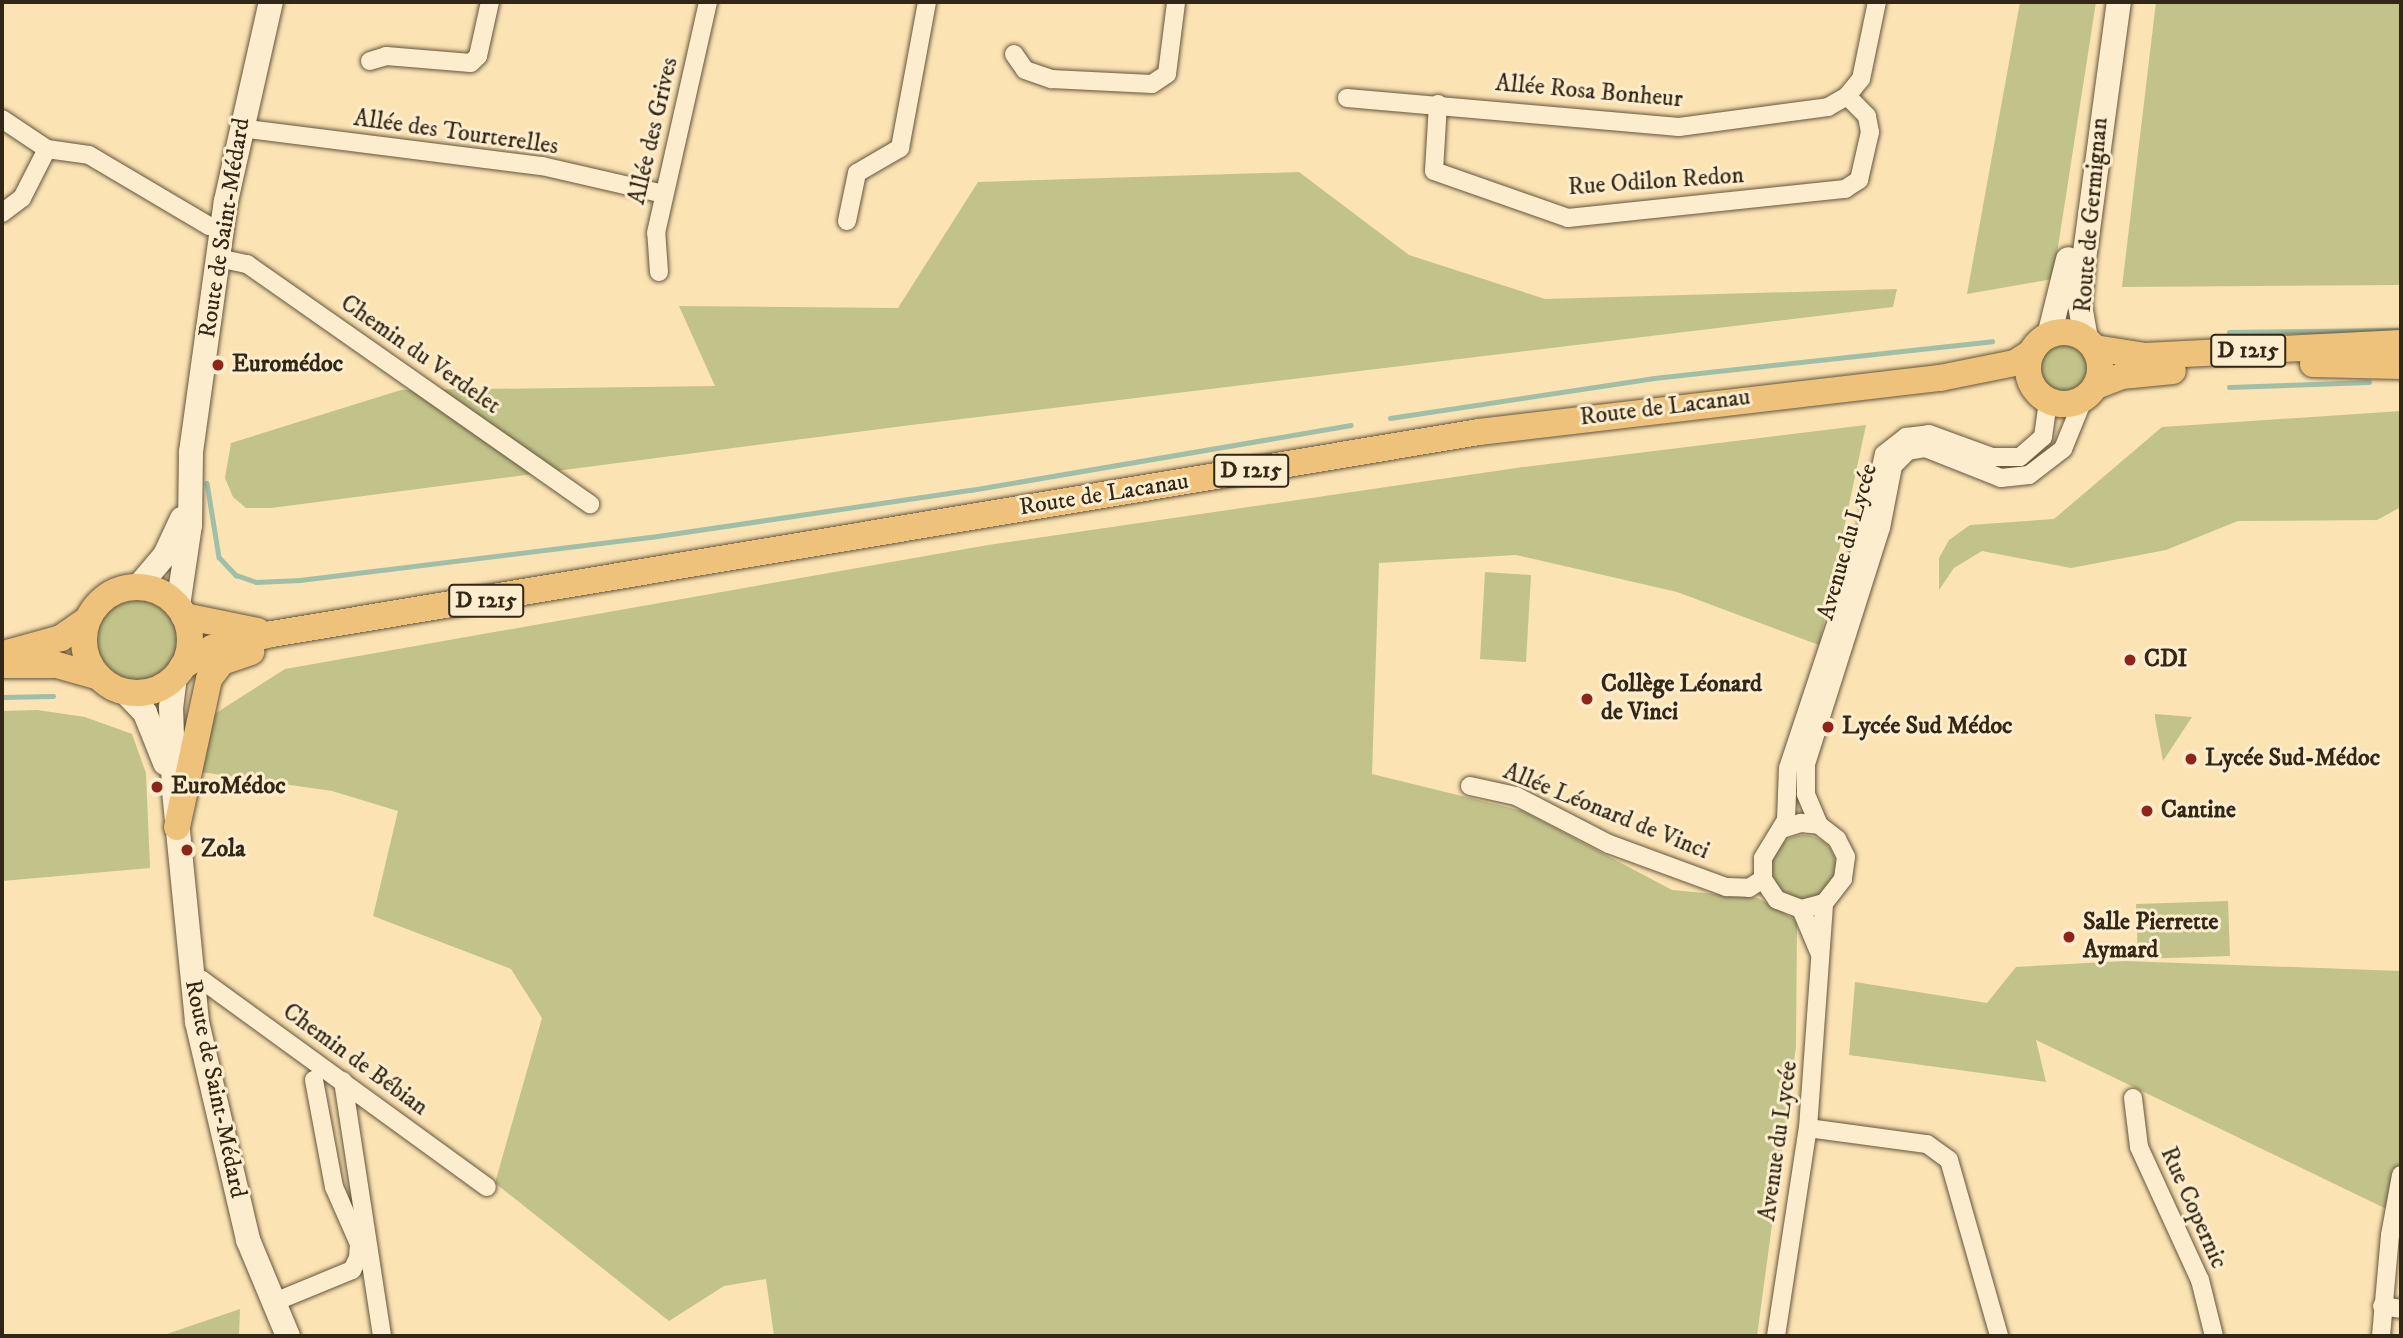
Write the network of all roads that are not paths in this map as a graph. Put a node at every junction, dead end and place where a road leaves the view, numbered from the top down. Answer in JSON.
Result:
{"nodes":[{"id":1,"x":271,"y":2,"type":"edge"},
{"id":2,"x":490,"y":2,"type":"edge"},
{"id":3,"x":708,"y":2,"type":"edge"},
{"id":4,"x":927,"y":2,"type":"edge"},
{"id":5,"x":1877,"y":2,"type":"edge"},
{"id":6,"x":2119,"y":2,"type":"edge"},
{"id":7,"x":1176,"y":3,"type":"edge"},
{"id":8,"x":1014,"y":54,"type":"dead end"},
{"id":9,"x":370,"y":61,"type":"dead end"},
{"id":10,"x":2104,"y":90,"type":"junction"},
{"id":11,"x":1847,"y":96,"type":"junction"},
{"id":12,"x":1347,"y":98,"type":"dead end"},
{"id":13,"x":1438,"y":104,"type":"junction"},
{"id":14,"x":2,"y":119,"type":"edge"},
{"id":15,"x":240,"y":128,"type":"junction"},
{"id":16,"x":47,"y":149,"type":"junction"},
{"id":17,"x":664,"y":194,"type":"junction"},
{"id":18,"x":2,"y":213,"type":"edge"},
{"id":19,"x":847,"y":221,"type":"dead end"},
{"id":20,"x":222,"y":229,"type":"junction"},
{"id":21,"x":218,"y":258,"type":"junction"},
{"id":22,"x":659,"y":272,"type":"dead end"},
{"id":23,"x":2050,"y":332,"type":"junction"},
{"id":24,"x":2090,"y":343,"type":"junction"},
{"id":25,"x":2401,"y":343,"type":"edge"},
{"id":26,"x":2032,"y":352,"type":"junction"},
{"id":27,"x":2401,"y":366,"type":"edge"},
{"id":28,"x":1940,"y":378,"type":"junction"},
{"id":29,"x":2090,"y":393,"type":"junction"},
{"id":30,"x":2040,"y":395,"type":"junction"},
{"id":31,"x":189,"y":499,"type":"junction"},
{"id":32,"x":590,"y":504,"type":"dead end"},
{"id":33,"x":138,"y":587,"type":"junction"},
{"id":34,"x":181,"y":611,"type":"junction"},
{"id":35,"x":406,"y":615,"type":"junction"},
{"id":36,"x":88,"y":619,"type":"junction"},
{"id":37,"x":272,"y":634,"type":"junction"},
{"id":38,"x":2,"y":654,"type":"edge"},
{"id":39,"x":2,"y":665,"type":"edge"},
{"id":40,"x":179,"y":671,"type":"junction"},
{"id":41,"x":99,"y":677,"type":"junction"},
{"id":42,"x":125,"y":691,"type":"junction"},
{"id":43,"x":1469,"y":786,"type":"dead end"},
{"id":44,"x":174,"y":791,"type":"junction"},
{"id":45,"x":1818,"y":825,"type":"junction"},
{"id":46,"x":177,"y":827,"type":"junction"},
{"id":47,"x":1782,"y":829,"type":"junction"},
{"id":48,"x":1763,"y":879,"type":"junction"},
{"id":49,"x":1824,"y":903,"type":"junction"},
{"id":50,"x":1801,"y":909,"type":"junction"},
{"id":51,"x":1819,"y":952,"type":"junction"},
{"id":52,"x":191,"y":978,"type":"junction"},
{"id":53,"x":314,"y":1080,"type":"dead end"},
{"id":54,"x":343,"y":1081,"type":"junction"},
{"id":55,"x":2133,"y":1098,"type":"dead end"},
{"id":56,"x":1808,"y":1128,"type":"junction"},
{"id":57,"x":2401,"y":1175,"type":"edge"},
{"id":58,"x":487,"y":1186,"type":"dead end"},
{"id":59,"x":272,"y":1303,"type":"junction"},
{"id":60,"x":2382,"y":1306,"type":"junction"},
{"id":61,"x":2401,"y":1309,"type":"edge"},
{"id":62,"x":281,"y":1334,"type":"edge"},
{"id":63,"x":383,"y":1336,"type":"edge"},
{"id":64,"x":1776,"y":1336,"type":"edge"},
{"id":65,"x":1999,"y":1336,"type":"edge"},
{"id":66,"x":2214,"y":1336,"type":"edge"},
{"id":67,"x":2381,"y":1336,"type":"edge"}],
"edges":[{"from":1,"to":15,"type":"street","name":"Route de Saint-Médard"},
{"from":2,"to":9,"type":"street"},
{"from":3,"to":17,"type":"street","name":"Allée des Grives"},
{"from":4,"to":19,"type":"street"},
{"from":5,"to":11,"type":"street"},
{"from":6,"to":10,"type":"street","name":"Route de Germignan"},
{"from":7,"to":8,"type":"street"},
{"from":10,"to":23,"type":"street","name":"Route de Germignan"},
{"from":10,"to":24,"type":"street","name":"Route de Germignan"},
{"from":11,"to":13,"type":"street","name":"Allée Rosa Bonheur"},
{"from":11,"to":13,"type":"street","name":"Rue Odilon Redon"},
{"from":12,"to":13,"type":"street","name":"Allée Rosa Bonheur"},
{"from":14,"to":16,"type":"street"},
{"from":15,"to":17,"type":"street","name":"Allée des Tourterelles"},
{"from":15,"to":20,"type":"street","name":"Route de Saint-Médard"},
{"from":16,"to":18,"type":"street"},
{"from":16,"to":20,"type":"street"},
{"from":17,"to":22,"type":"street","name":"Allée des Grives"},
{"from":20,"to":21,"type":"street","name":"Route de Saint-Médard"},
{"from":21,"to":31,"type":"street","name":"Route de Saint-Médard"},
{"from":21,"to":32,"type":"street","name":"Chemin du Verdelet"},
{"from":23,"to":24,"type":"main road"},
{"from":23,"to":26,"type":"main road"},
{"from":24,"to":25,"type":"main road","number":"D 1215"},
{"from":24,"to":29,"type":"main road"},
{"from":26,"to":28,"type":"main road","name":"Route de Lacanau","number":"D 1215"},
{"from":26,"to":30,"type":"main road"},
{"from":27,"to":29,"type":"main road","number":"D 1215"},
{"from":28,"to":30,"type":"main road","name":"Route de Lacanau","number":"D 1215"},
{"from":28,"to":35,"type":"main road","name":"Route de Lacanau","number":"D 1215"},
{"from":29,"to":30,"type":"main road"},
{"from":29,"to":45,"type":"street","name":"Avenue du Lycée"},
{"from":30,"to":47,"type":"street","name":"Avenue du Lycée"},
{"from":31,"to":33,"type":"street","name":"Route de Saint-Médard"},
{"from":31,"to":34,"type":"street","name":"Route de Saint-Médard"},
{"from":33,"to":34,"type":"main road","name":"Route de Lacanau"},
{"from":33,"to":36,"type":"main road"},
{"from":34,"to":37,"type":"main road","name":"Route de Lacanau","number":"D 1215"},
{"from":34,"to":40,"type":"main road"},
{"from":35,"to":37,"type":"main road","name":"Route de Lacanau","number":"D 1215"},
{"from":35,"to":46,"type":"main road"},
{"from":36,"to":38,"type":"main road"},
{"from":36,"to":41,"type":"main road"},
{"from":37,"to":40,"type":"main road","name":"Route de Lacanau","number":"D 1215"},
{"from":39,"to":41,"type":"main road"},
{"from":40,"to":42,"type":"main road","name":"Route de Lacanau"},
{"from":40,"to":44,"type":"street","name":"Route de Saint-Médard"},
{"from":41,"to":42,"type":"main road"},
{"from":42,"to":44,"type":"street","name":"Route de Saint-Médard"},
{"from":43,"to":48,"type":"street","name":"Allée Léonard de Vinci"},
{"from":44,"to":46,"type":"street","name":"Route de Saint-Médard"},
{"from":45,"to":47,"type":"street"},
{"from":45,"to":49,"type":"street"},
{"from":46,"to":52,"type":"street","name":"Route de Saint-Médard"},
{"from":47,"to":48,"type":"street"},
{"from":48,"to":50,"type":"street"},
{"from":49,"to":50,"type":"street"},
{"from":49,"to":51,"type":"street","name":"Avenue du Lycée"},
{"from":50,"to":51,"type":"street","name":"Avenue du Lycée"},
{"from":51,"to":56,"type":"street","name":"Avenue du Lycée"},
{"from":52,"to":54,"type":"street","name":"Chemin de Bébian"},
{"from":52,"to":59,"type":"street","name":"Route de Saint-Médard"},
{"from":53,"to":59,"type":"street"},
{"from":54,"to":58,"type":"street","name":"Chemin de Bébian"},
{"from":54,"to":63,"type":"street"},
{"from":55,"to":66,"type":"street","name":"Rue Copernic"},
{"from":56,"to":64,"type":"street","name":"Avenue du Lycée"},
{"from":56,"to":65,"type":"street"},
{"from":57,"to":60,"type":"street"},
{"from":59,"to":62,"type":"street","name":"Route de Saint-Médard"},
{"from":60,"to":61,"type":"street"},
{"from":60,"to":67,"type":"street"}]}
